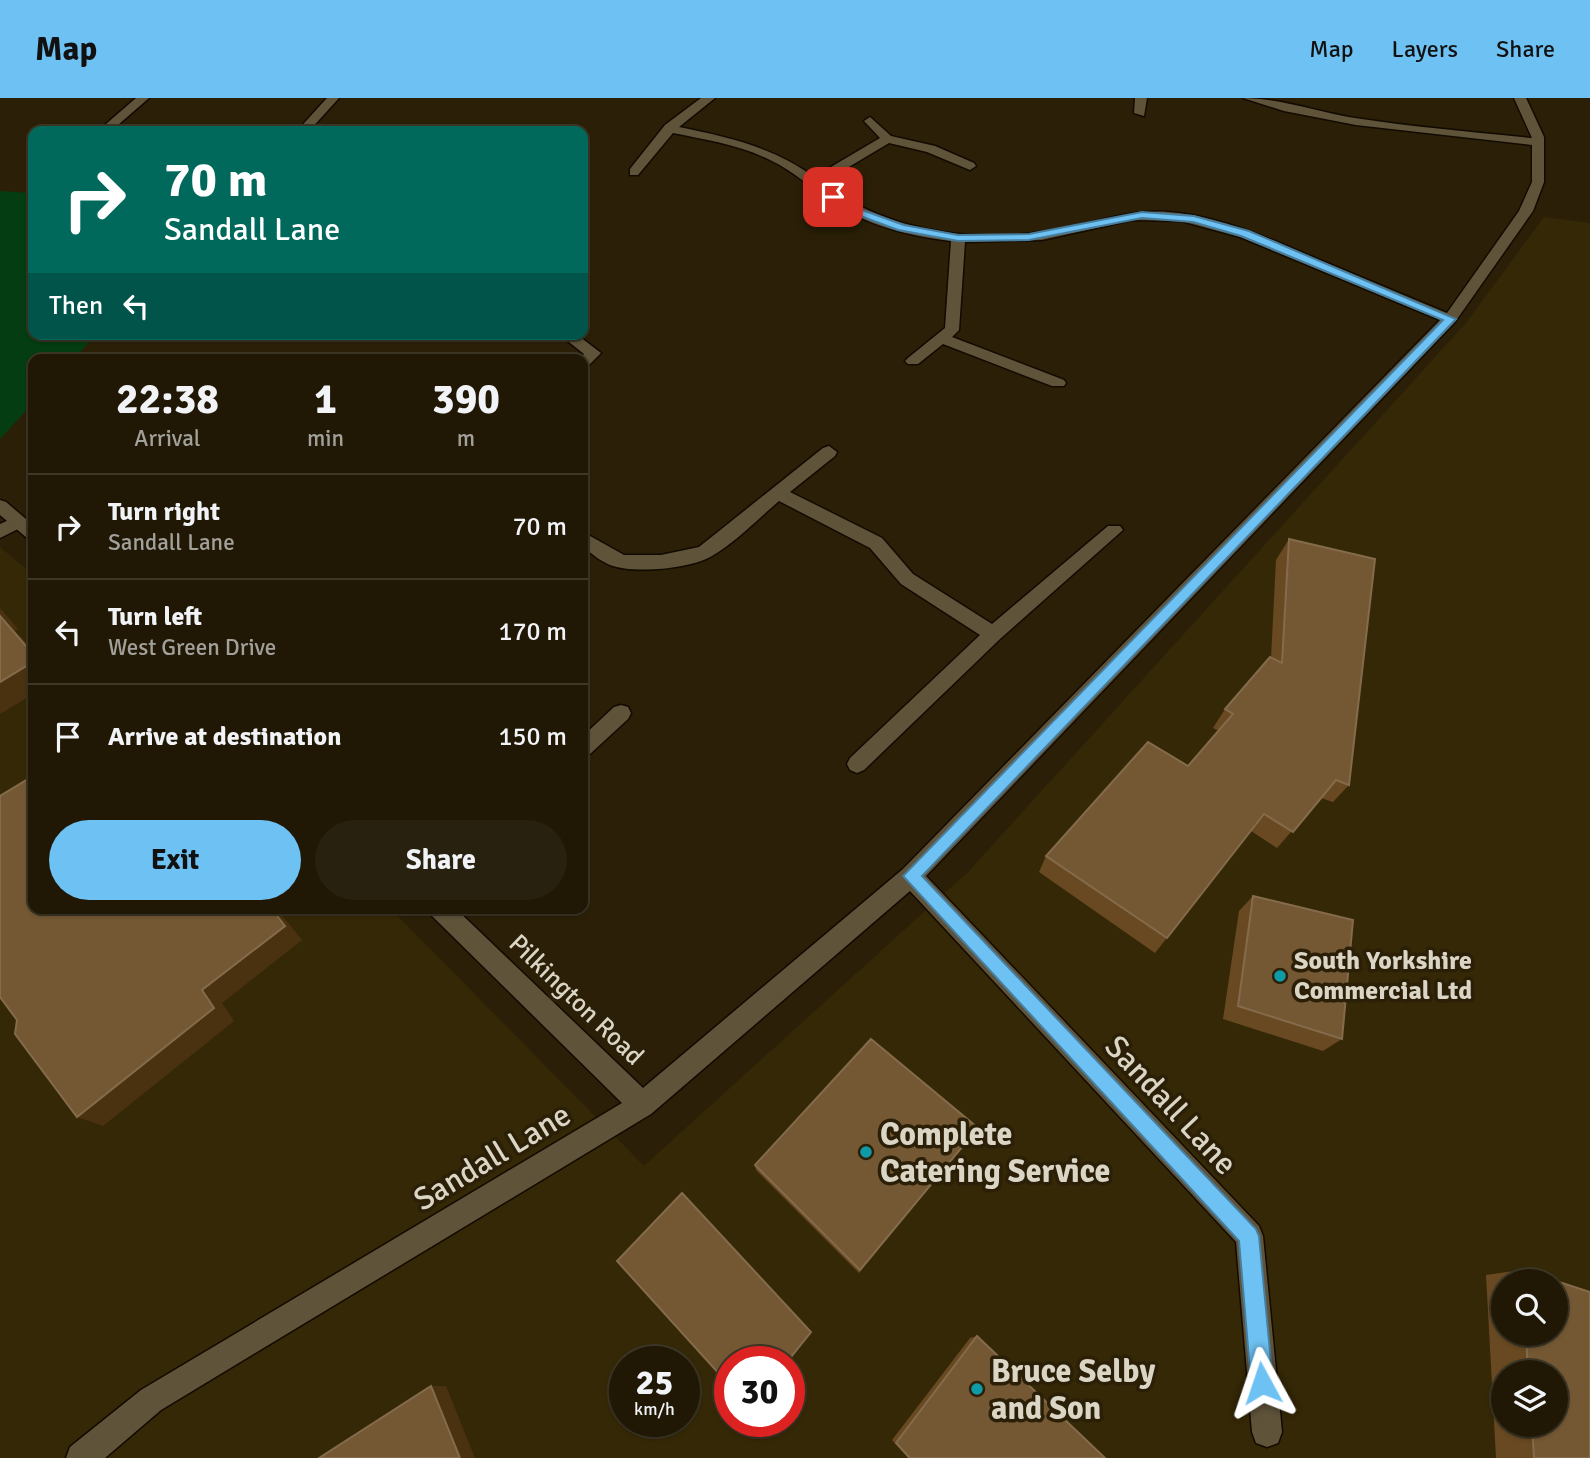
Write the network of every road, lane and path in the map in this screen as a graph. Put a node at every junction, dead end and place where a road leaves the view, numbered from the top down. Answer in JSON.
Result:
{"nodes":[{"id":1,"x":143,"y":98,"type":"edge"},
{"id":2,"x":333,"y":98,"type":"edge"},
{"id":3,"x":709,"y":98,"type":"edge"},
{"id":4,"x":1141,"y":98,"type":"edge"},
{"id":5,"x":1249,"y":98,"type":"edge"},
{"id":6,"x":1520,"y":98,"type":"edge"},
{"id":7,"x":1140,"y":113,"type":"dead end"},
{"id":8,"x":870,"y":121,"type":"dead end"},
{"id":9,"x":110,"y":126,"type":"edge"},
{"id":10,"x":308,"y":126,"type":"edge"},
{"id":11,"x":669,"y":128,"type":"junction"},
{"id":12,"x":887,"y":139,"type":"junction"},
{"id":13,"x":1538,"y":142,"type":"junction"},
{"id":14,"x":970,"y":166,"type":"dead end"},
{"id":15,"x":634,"y":172,"type":"dead end"},
{"id":16,"x":815,"y":182,"type":"junction"},
{"id":17,"x":958,"y":238,"type":"junction"},
{"id":18,"x":1450,"y":319,"type":"junction"},
{"id":19,"x":943,"y":339,"type":"junction"},
{"id":20,"x":575,"y":340,"type":"edge"},
{"id":21,"x":588,"y":358,"type":"edge"},
{"id":22,"x":914,"y":361,"type":"dead end"},
{"id":23,"x":1058,"y":383,"type":"dead end"},
{"id":24,"x":829,"y":452,"type":"dead end"},
{"id":25,"x":778,"y":493,"type":"junction"},
{"id":26,"x":0,"y":506,"type":"edge"},
{"id":27,"x":18,"y":522,"type":"junction"},
{"id":28,"x":28,"y":530,"type":"edge"},
{"id":29,"x":1114,"y":530,"type":"dead end"},
{"id":30,"x":0,"y":532,"type":"edge"},
{"id":31,"x":588,"y":541,"type":"edge"},
{"id":32,"x":993,"y":634,"type":"junction"},
{"id":33,"x":621,"y":713,"type":"dead end"},
{"id":34,"x":588,"y":743,"type":"edge"},
{"id":35,"x":857,"y":764,"type":"dead end"},
{"id":36,"x":911,"y":876,"type":"junction"},
{"id":37,"x":445,"y":914,"type":"edge"},
{"id":38,"x":642,"y":1105,"type":"junction"},
{"id":39,"x":1267,"y":1432,"type":"dead end"},
{"id":40,"x":81,"y":1458,"type":"edge"}],
"edges":[{"from":1,"to":9,"type":"street"},
{"from":2,"to":10,"type":"street"},
{"from":3,"to":11,"type":"street"},
{"from":4,"to":7,"type":"street"},
{"from":5,"to":13,"type":"street"},
{"from":6,"to":13,"type":"street","name":"Sandall Lane"},
{"from":8,"to":12,"type":"street"},
{"from":11,"to":15,"type":"street"},
{"from":11,"to":16,"type":"street"},
{"from":12,"to":14,"type":"street"},
{"from":12,"to":16,"type":"street"},
{"from":13,"to":18,"type":"street","name":"Sandall Lane"},
{"from":16,"to":17,"type":"street"},
{"from":17,"to":18,"type":"street"},
{"from":17,"to":19,"type":"street"},
{"from":18,"to":36,"type":"street","name":"Sandall Lane"},
{"from":19,"to":22,"type":"street"},
{"from":19,"to":23,"type":"street"},
{"from":20,"to":21,"type":"street"},
{"from":24,"to":25,"type":"street"},
{"from":25,"to":31,"type":"street"},
{"from":25,"to":32,"type":"street"},
{"from":26,"to":27,"type":"street"},
{"from":27,"to":28,"type":"street"},
{"from":27,"to":30,"type":"street"},
{"from":29,"to":32,"type":"street"},
{"from":32,"to":35,"type":"street"},
{"from":33,"to":34,"type":"street"},
{"from":36,"to":38,"type":"street","name":"Sandall Lane"},
{"from":36,"to":39,"type":"street","name":"Sandall Lane"},
{"from":37,"to":38,"type":"street","name":"Pilkington Road"},
{"from":38,"to":40,"type":"street","name":"Sandall Lane"}]}
